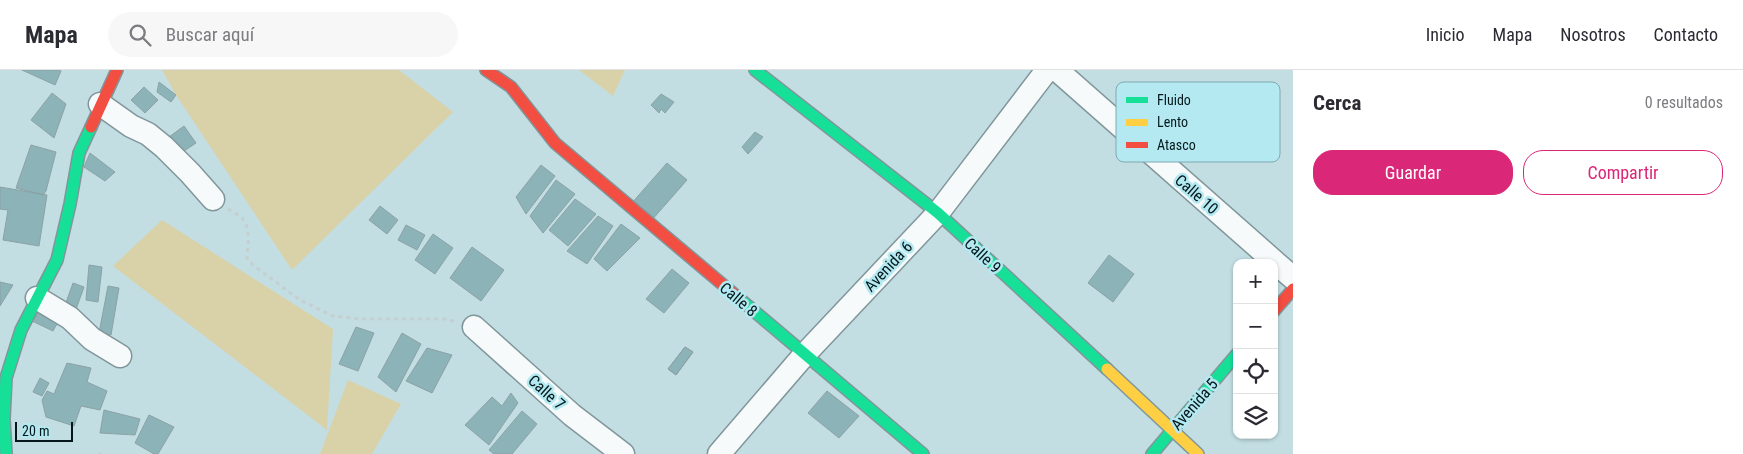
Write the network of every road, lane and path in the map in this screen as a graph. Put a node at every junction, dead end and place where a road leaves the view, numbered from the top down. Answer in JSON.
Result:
{"nodes":[{"id":1,"x":117,"y":70,"type":"edge"},
{"id":2,"x":486,"y":70,"type":"edge"},
{"id":3,"x":756,"y":70,"type":"edge"},
{"id":4,"x":1047,"y":70,"type":"edge"},
{"id":5,"x":1057,"y":70,"type":"edge"},
{"id":6,"x":100,"y":104,"type":"junction"},
{"id":7,"x":1116,"y":122,"type":"edge"},
{"id":8,"x":1161,"y":162,"type":"edge"},
{"id":9,"x":213,"y":199,"type":"joint"},
{"id":10,"x":938,"y":213,"type":"junction"},
{"id":11,"x":1293,"y":278,"type":"edge"},
{"id":12,"x":1293,"y":290,"type":"edge"},
{"id":13,"x":37,"y":298,"type":"junction"},
{"id":14,"x":1278,"y":307,"type":"edge"},
{"id":15,"x":474,"y":327,"type":"joint"},
{"id":16,"x":805,"y":354,"type":"junction"},
{"id":17,"x":120,"y":356,"type":"dead end"},
{"id":18,"x":1233,"y":359,"type":"edge"},
{"id":19,"x":1171,"y":430,"type":"junction"},
{"id":20,"x":6,"y":454,"type":"edge"},
{"id":21,"x":623,"y":454,"type":"edge"},
{"id":22,"x":719,"y":454,"type":"edge"},
{"id":23,"x":923,"y":454,"type":"edge"},
{"id":24,"x":1152,"y":454,"type":"edge"},
{"id":25,"x":1198,"y":454,"type":"edge"}],
"edges":[{"from":1,"to":6,"type":"street"},
{"from":2,"to":16,"type":"street","name":"Calle 8"},
{"from":3,"to":10,"type":"street","name":"Calle 9"},
{"from":4,"to":10,"type":"street","name":"Avenida 6"},
{"from":5,"to":7,"type":"street","name":"Calle 10"},
{"from":6,"to":9,"type":"street"},
{"from":6,"to":13,"type":"street"},
{"from":8,"to":11,"type":"street","name":"Calle 10"},
{"from":9,"to":15,"type":"path"},
{"from":10,"to":16,"type":"street","name":"Avenida 6"},
{"from":10,"to":19,"type":"street","name":"Calle 9"},
{"from":12,"to":14,"type":"street"},
{"from":13,"to":17,"type":"street"},
{"from":13,"to":20,"type":"street"},
{"from":15,"to":21,"type":"street","name":"Calle 7"},
{"from":16,"to":22,"type":"street","name":"Avenida 6"},
{"from":16,"to":23,"type":"street","name":"Calle 8"},
{"from":18,"to":19,"type":"street","name":"Avenida 5"},
{"from":19,"to":24,"type":"street","name":"Avenida 5"},
{"from":19,"to":25,"type":"street","name":"Calle 9"}]}
